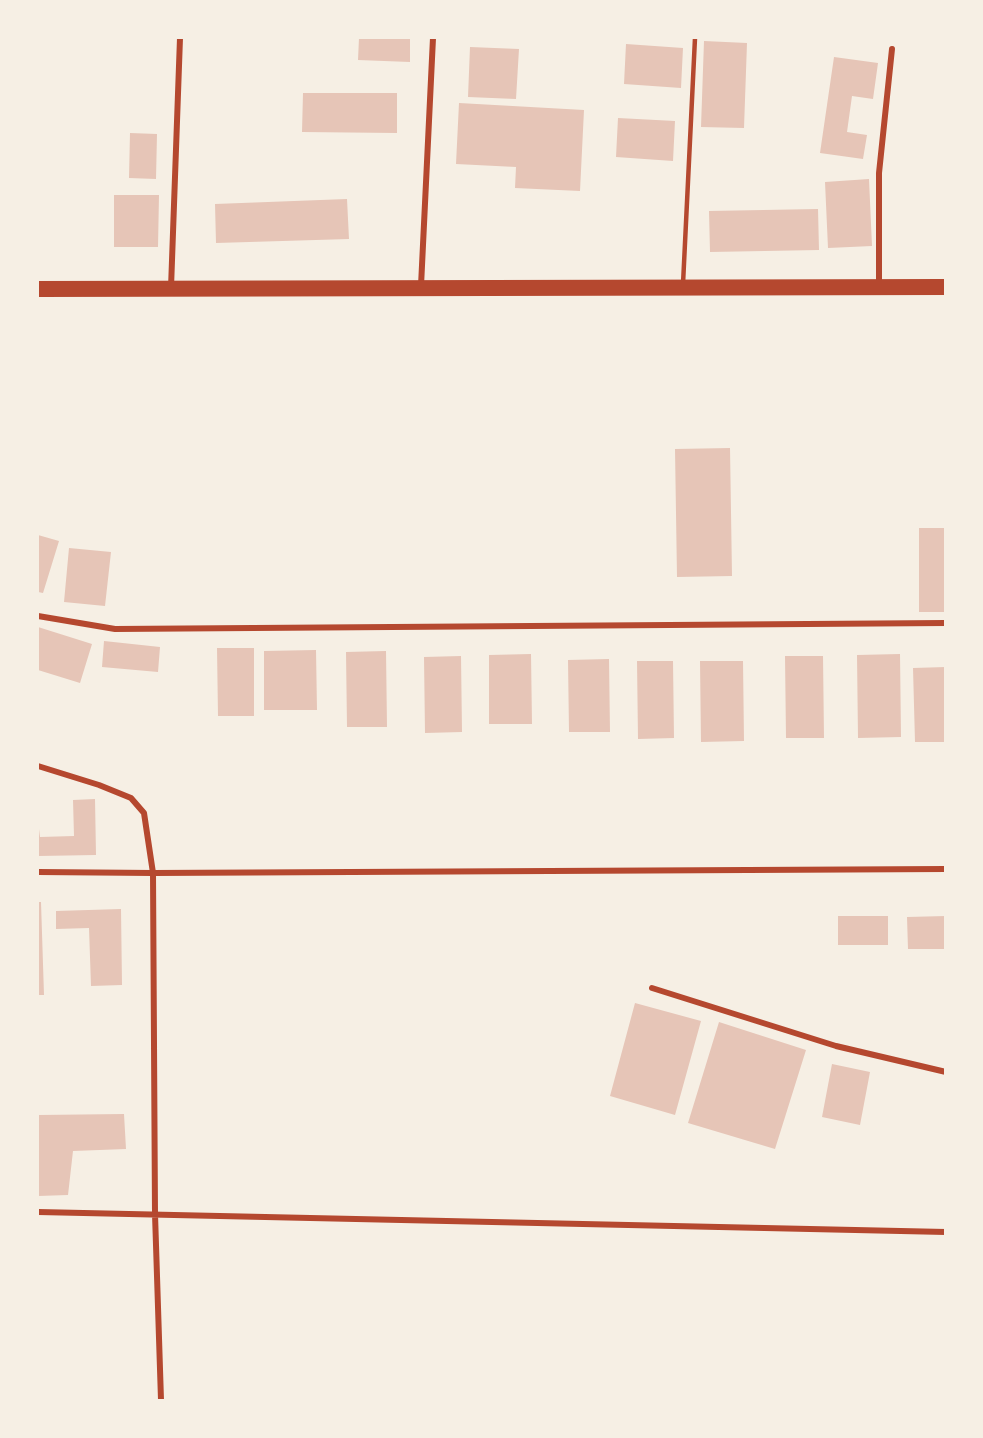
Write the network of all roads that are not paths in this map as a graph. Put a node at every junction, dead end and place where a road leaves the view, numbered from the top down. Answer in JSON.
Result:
{"nodes":[{"id":1,"x":180,"y":38,"type":"edge"},
{"id":2,"x":433,"y":38,"type":"edge"},
{"id":3,"x":695,"y":38,"type":"edge"},
{"id":4,"x":892,"y":49,"type":"dead end"},
{"id":5,"x":682,"y":287,"type":"junction"},
{"id":6,"x":879,"y":287,"type":"junction"},
{"id":7,"x":945,"y":287,"type":"edge"},
{"id":8,"x":171,"y":288,"type":"junction"},
{"id":9,"x":38,"y":289,"type":"edge"},
{"id":10,"x":420,"y":289,"type":"junction"},
{"id":11,"x":38,"y":616,"type":"edge"},
{"id":12,"x":945,"y":623,"type":"edge"},
{"id":13,"x":38,"y":766,"type":"edge"},
{"id":14,"x":945,"y":869,"type":"edge"},
{"id":15,"x":38,"y":872,"type":"edge"},
{"id":16,"x":153,"y":873,"type":"junction"},
{"id":17,"x":652,"y":988,"type":"dead end"},
{"id":18,"x":945,"y":1072,"type":"edge"},
{"id":19,"x":38,"y":1212,"type":"edge"},
{"id":20,"x":155,"y":1214,"type":"junction"},
{"id":21,"x":945,"y":1232,"type":"edge"},
{"id":22,"x":161,"y":1401,"type":"edge"}],
"edges":[{"from":1,"to":8,"type":"street"},
{"from":2,"to":10,"type":"street"},
{"from":3,"to":5,"type":"lane"},
{"from":4,"to":6,"type":"street"},
{"from":5,"to":6,"type":"highway"},
{"from":5,"to":10,"type":"highway"},
{"from":6,"to":7,"type":"highway"},
{"from":8,"to":9,"type":"highway"},
{"from":8,"to":10,"type":"highway"},
{"from":11,"to":12,"type":"street"},
{"from":13,"to":16,"type":"street"},
{"from":14,"to":16,"type":"street"},
{"from":15,"to":16,"type":"street"},
{"from":16,"to":20,"type":"street"},
{"from":17,"to":18,"type":"street"},
{"from":19,"to":20,"type":"street"},
{"from":20,"to":21,"type":"street"},
{"from":20,"to":22,"type":"street"}]}
